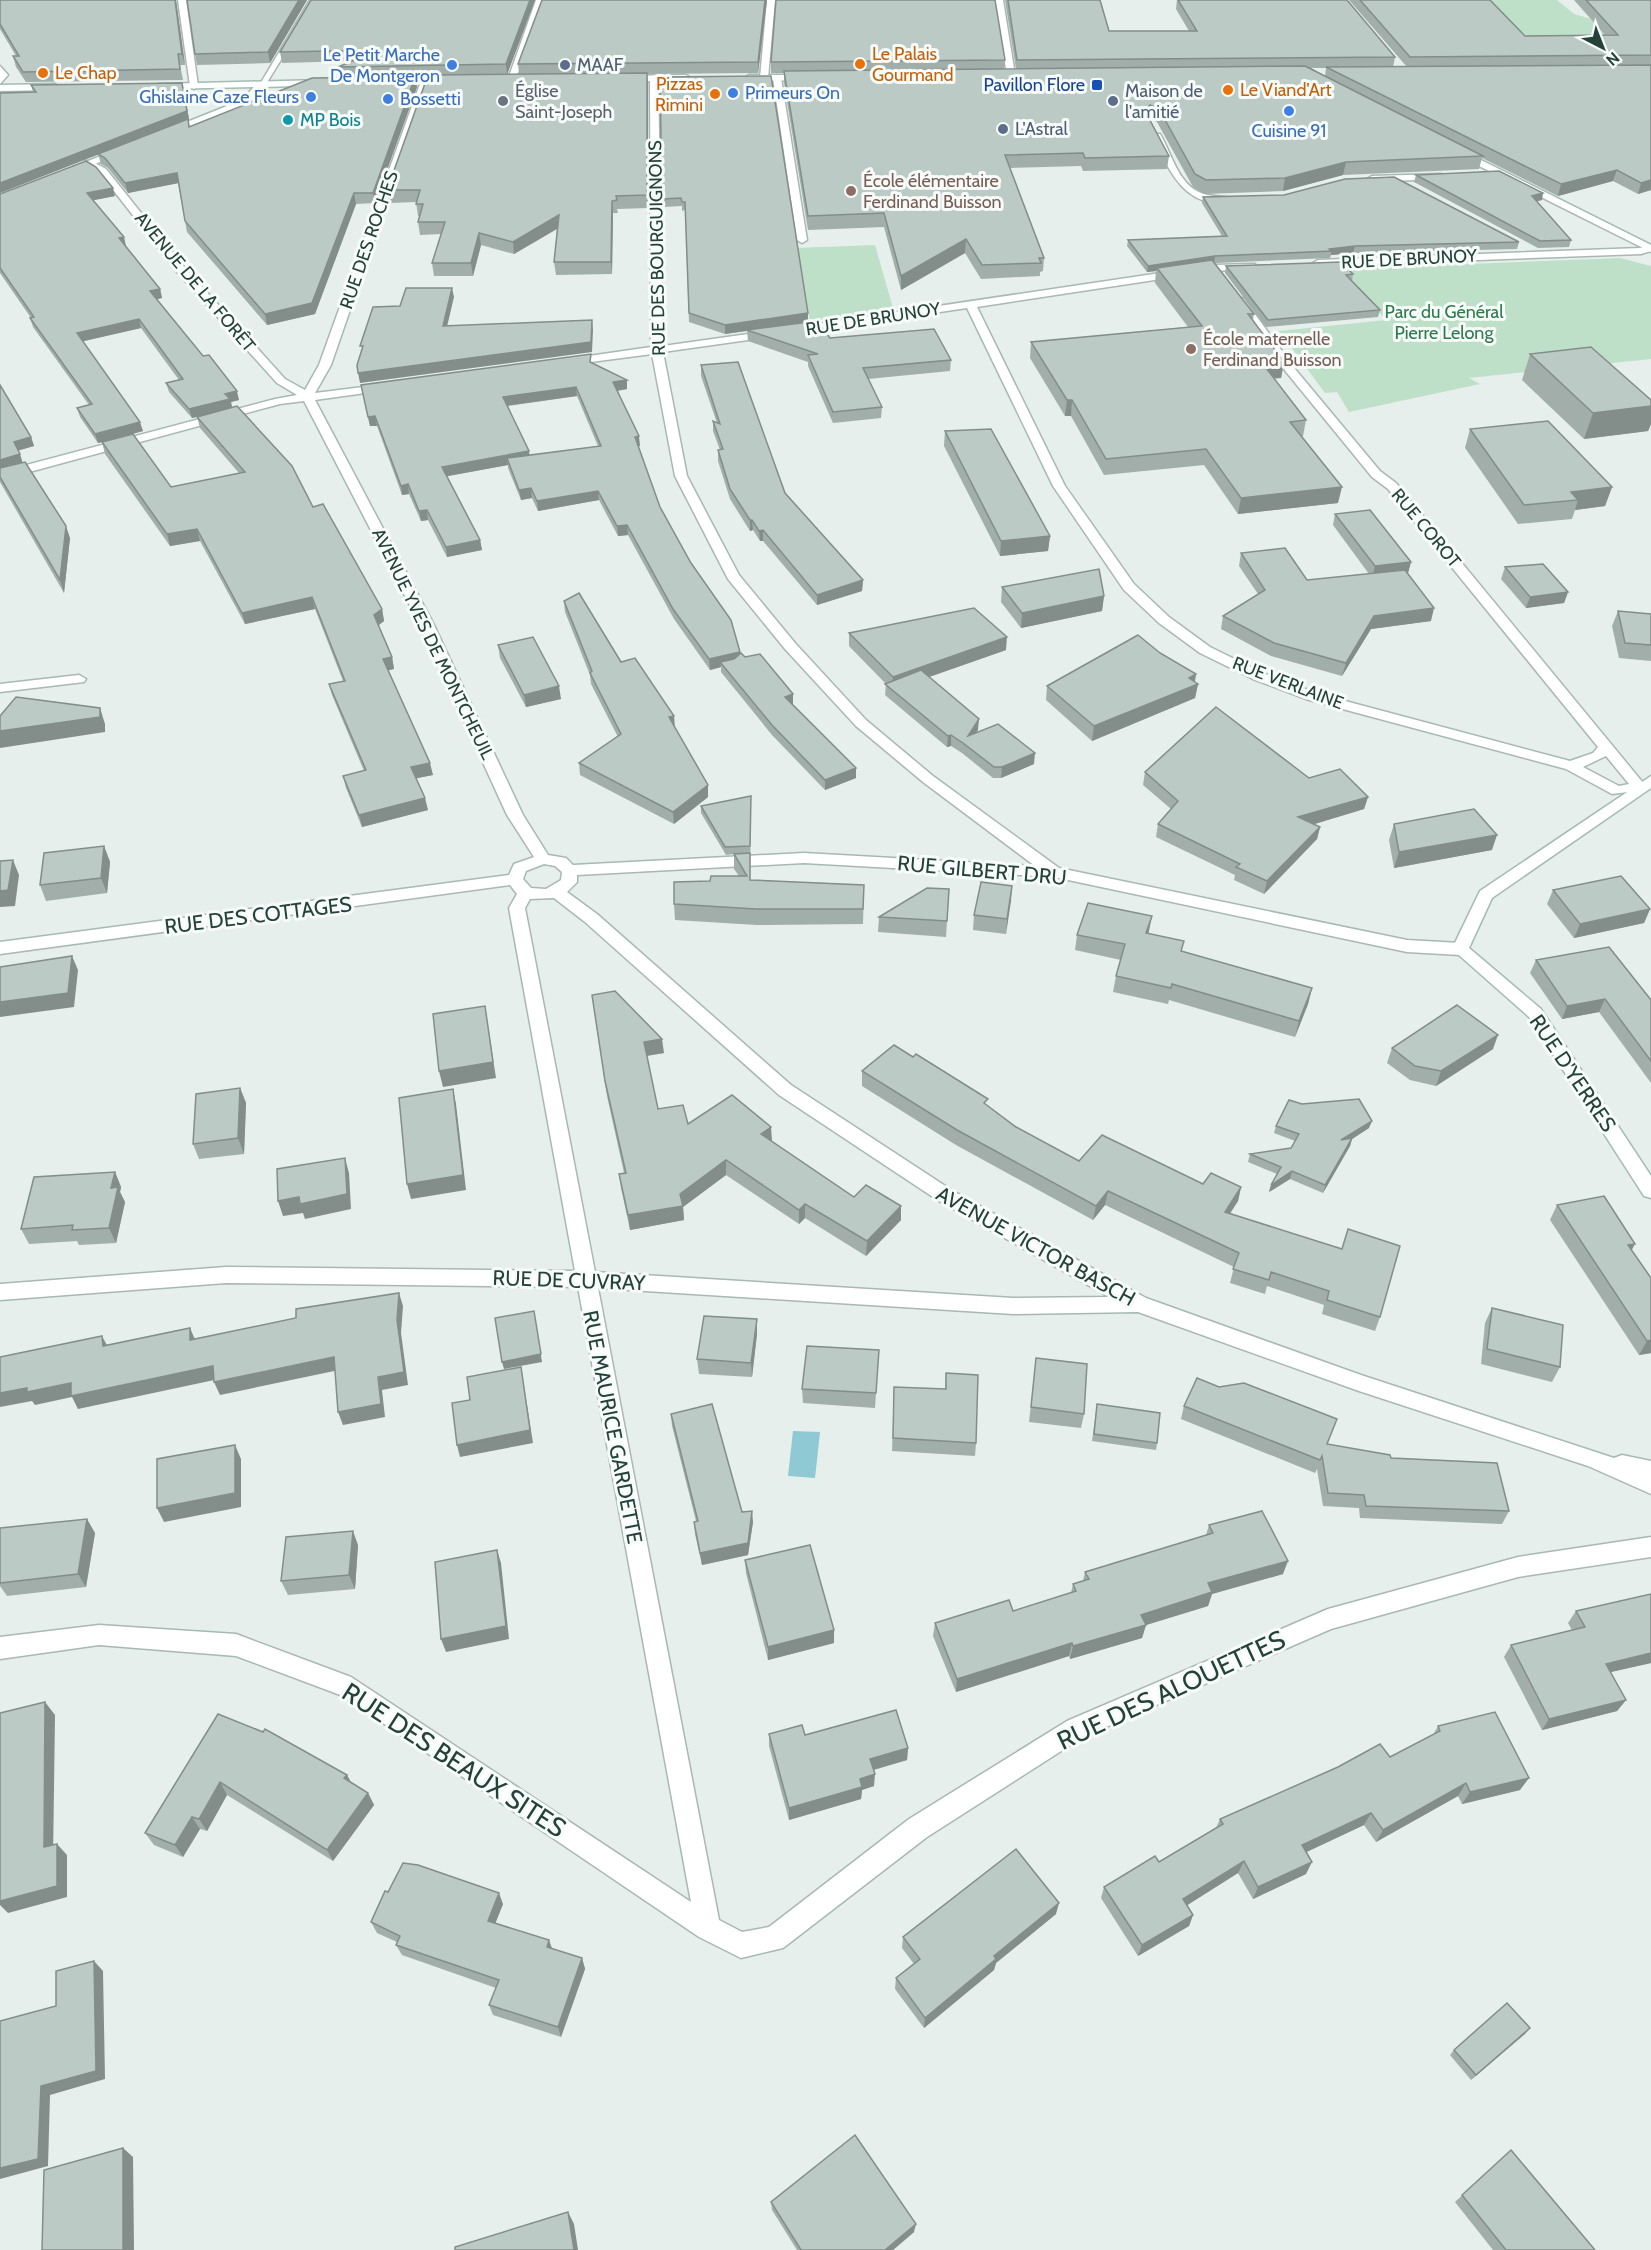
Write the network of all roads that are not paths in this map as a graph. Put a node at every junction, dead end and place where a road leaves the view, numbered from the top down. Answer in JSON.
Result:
{"nodes":[{"id":1,"x":182,"y":0,"type":"edge"},
{"id":2,"x":314,"y":0,"type":"edge"},
{"id":3,"x":540,"y":0,"type":"edge"},
{"id":4,"x":771,"y":0,"type":"edge"},
{"id":5,"x":999,"y":0,"type":"edge"},
{"id":6,"x":0,"y":69,"type":"edge"},
{"id":7,"x":1011,"y":75,"type":"edge"},
{"id":8,"x":654,"y":78,"type":"junction"},
{"id":9,"x":700,"y":78,"type":"edge"},
{"id":10,"x":743,"y":78,"type":"edge"},
{"id":11,"x":764,"y":78,"type":"junction"},
{"id":12,"x":777,"y":78,"type":"junction"},
{"id":13,"x":824,"y":78,"type":"edge"},
{"id":14,"x":610,"y":79,"type":"edge"},
{"id":15,"x":499,"y":80,"type":"edge"},
{"id":16,"x":510,"y":80,"type":"junction"},
{"id":17,"x":521,"y":80,"type":"edge"},
{"id":18,"x":0,"y":81,"type":"edge"},
{"id":19,"x":425,"y":81,"type":"junction"},
{"id":20,"x":458,"y":81,"type":"edge"},
{"id":21,"x":380,"y":82,"type":"edge"},
{"id":22,"x":335,"y":83,"type":"edge"},
{"id":23,"x":262,"y":84,"type":"junction"},
{"id":24,"x":147,"y":86,"type":"edge"},
{"id":25,"x":194,"y":86,"type":"junction"},
{"id":26,"x":67,"y":87,"type":"edge"},
{"id":27,"x":0,"y":88,"type":"edge"},
{"id":28,"x":1150,"y":123,"type":"edge"},
{"id":29,"x":152,"y":138,"type":"edge"},
{"id":30,"x":131,"y":147,"type":"edge"},
{"id":31,"x":1447,"y":147,"type":"edge"},
{"id":32,"x":88,"y":163,"type":"junction"},
{"id":33,"x":1499,"y":173,"type":"junction"},
{"id":34,"x":1476,"y":174,"type":"edge"},
{"id":35,"x":1453,"y":175,"type":"edge"},
{"id":36,"x":56,"y":176,"type":"edge"},
{"id":37,"x":1395,"y":178,"type":"junction"},
{"id":38,"x":1364,"y":179,"type":"edge"},
{"id":39,"x":1413,"y":188,"type":"edge"},
{"id":40,"x":1236,"y":199,"type":"edge"},
{"id":41,"x":802,"y":240,"type":"dead end"},
{"id":42,"x":1516,"y":243,"type":"edge"},
{"id":43,"x":1650,"y":248,"type":"edge"},
{"id":44,"x":1537,"y":254,"type":"junction"},
{"id":45,"x":1305,"y":264,"type":"edge"},
{"id":46,"x":1259,"y":266,"type":"edge"},
{"id":47,"x":1214,"y":268,"type":"junction"},
{"id":48,"x":970,"y":304,"type":"junction"},
{"id":49,"x":657,"y":349,"type":"junction"},
{"id":50,"x":552,"y":364,"type":"edge"},
{"id":51,"x":401,"y":385,"type":"edge"},
{"id":52,"x":307,"y":396,"type":"junction"},
{"id":53,"x":0,"y":476,"type":"edge"},
{"id":54,"x":79,"y":679,"type":"dead end"},
{"id":55,"x":0,"y":688,"type":"edge"},
{"id":56,"x":1606,"y":747,"type":"junction"},
{"id":57,"x":1571,"y":766,"type":"junction"},
{"id":58,"x":1645,"y":784,"type":"edge"},
{"id":59,"x":543,"y":859,"type":"junction"},
{"id":60,"x":570,"y":870,"type":"junction"},
{"id":61,"x":1054,"y":872,"type":"junction"},
{"id":62,"x":521,"y":886,"type":"junction"},
{"id":63,"x":557,"y":892,"type":"junction"},
{"id":64,"x":0,"y":948,"type":"edge"},
{"id":65,"x":1460,"y":949,"type":"junction"},
{"id":66,"x":1651,"y":1191,"type":"edge"},
{"id":67,"x":585,"y":1279,"type":"junction"},
{"id":68,"x":0,"y":1292,"type":"edge"},
{"id":69,"x":1139,"y":1304,"type":"junction"},
{"id":70,"x":1594,"y":1459,"type":"junction"},
{"id":71,"x":1651,"y":1470,"type":"edge"},
{"id":72,"x":1651,"y":1485,"type":"edge"},
{"id":73,"x":1651,"y":1548,"type":"edge"},
{"id":74,"x":0,"y":1648,"type":"edge"},
{"id":75,"x":708,"y":1928,"type":"junction"},
{"id":76,"x":741,"y":1945,"type":"joint"}],
"edges":[{"from":1,"to":25,"type":"street"},
{"from":2,"to":23,"type":"street"},
{"from":3,"to":16,"type":"street"},
{"from":4,"to":11,"type":"street"},
{"from":5,"to":7,"type":"street"},
{"from":6,"to":18,"type":"street"},
{"from":8,"to":9,"type":"street"},
{"from":8,"to":14,"type":"street"},
{"from":8,"to":49,"type":"street","name":"RUE DES BOURGUIGNONS"},
{"from":10,"to":11,"type":"street"},
{"from":11,"to":12,"type":"street"},
{"from":12,"to":13,"type":"street"},
{"from":12,"to":41,"type":"street"},
{"from":15,"to":16,"type":"street"},
{"from":16,"to":17,"type":"street"},
{"from":19,"to":20,"type":"street"},
{"from":19,"to":21,"type":"street"},
{"from":19,"to":52,"type":"street","name":"RUE DES ROCHES"},
{"from":22,"to":23,"type":"street"},
{"from":23,"to":25,"type":"street"},
{"from":23,"to":29,"type":"street"},
{"from":24,"to":25,"type":"street"},
{"from":26,"to":27,"type":"street"},
{"from":28,"to":40,"type":"street"},
{"from":30,"to":32,"type":"street"},
{"from":31,"to":33,"type":"street"},
{"from":32,"to":36,"type":"street"},
{"from":32,"to":52,"type":"street","name":"AVENUE DE LA FORÊT"},
{"from":33,"to":34,"type":"street"},
{"from":33,"to":43,"type":"street"},
{"from":35,"to":37,"type":"street"},
{"from":37,"to":38,"type":"street"},
{"from":37,"to":39,"type":"street"},
{"from":42,"to":44,"type":"street"},
{"from":43,"to":44,"type":"street","name":"RUE DE BRUNOY"},
{"from":44,"to":45,"type":"street","name":"RUE DE BRUNOY"},
{"from":46,"to":47,"type":"street","name":"RUE DE BRUNOY"},
{"from":47,"to":48,"type":"street","name":"RUE DE BRUNOY"},
{"from":47,"to":56,"type":"street","name":"RUE COROT"},
{"from":48,"to":49,"type":"street","name":"RUE DE BRUNOY"},
{"from":48,"to":57,"type":"street","name":"RUE VERLAINE"},
{"from":49,"to":50,"type":"street","name":"RUE DE BRUNOY"},
{"from":49,"to":61,"type":"street","name":"RUE DES BOURGUIGNONS"},
{"from":51,"to":52,"type":"street"},
{"from":52,"to":53,"type":"street"},
{"from":52,"to":59,"type":"street","name":"AVENUE YVES DE MONTCHEUIL"},
{"from":54,"to":55,"type":"street"},
{"from":56,"to":57,"type":"street"},
{"from":56,"to":58,"type":"street","name":"RUE COROT"},
{"from":57,"to":58,"type":"street","name":"RUE VERLAINE"},
{"from":58,"to":65,"type":"street"},
{"from":59,"to":60,"type":"street"},
{"from":59,"to":62,"type":"street"},
{"from":60,"to":61,"type":"street","name":"RUE GILBERT DRU"},
{"from":60,"to":63,"type":"street"},
{"from":61,"to":65,"type":"street","name":"RUE GILBERT DRU"},
{"from":62,"to":63,"type":"street"},
{"from":62,"to":64,"type":"street","name":"RUE DES COTTAGES"},
{"from":62,"to":67,"type":"street","name":"RUE MAURICE GARDETTE"},
{"from":63,"to":69,"type":"street","name":"AVENUE VICTOR BASCH"},
{"from":65,"to":66,"type":"street","name":"RUE D'YERRES"},
{"from":67,"to":68,"type":"street","name":"RUE DE CUVRAY"},
{"from":67,"to":69,"type":"street","name":"RUE DE CUVRAY"},
{"from":67,"to":75,"type":"street","name":"RUE MAURICE GARDETTE"},
{"from":69,"to":70,"type":"street","name":"AVENUE VICTOR BASCH"},
{"from":70,"to":71,"type":"street","name":"AVENUE VICTOR BASCH"},
{"from":70,"to":72,"type":"street","name":"AVENUE VICTOR BASCH"},
{"from":73,"to":76,"type":"street","name":"RUE DES ALOUETTES"},
{"from":74,"to":75,"type":"street","name":"RUE DES BEAUX SITES"},
{"from":75,"to":76,"type":"street","name":"RUE DES BEAUX SITES"}]}
